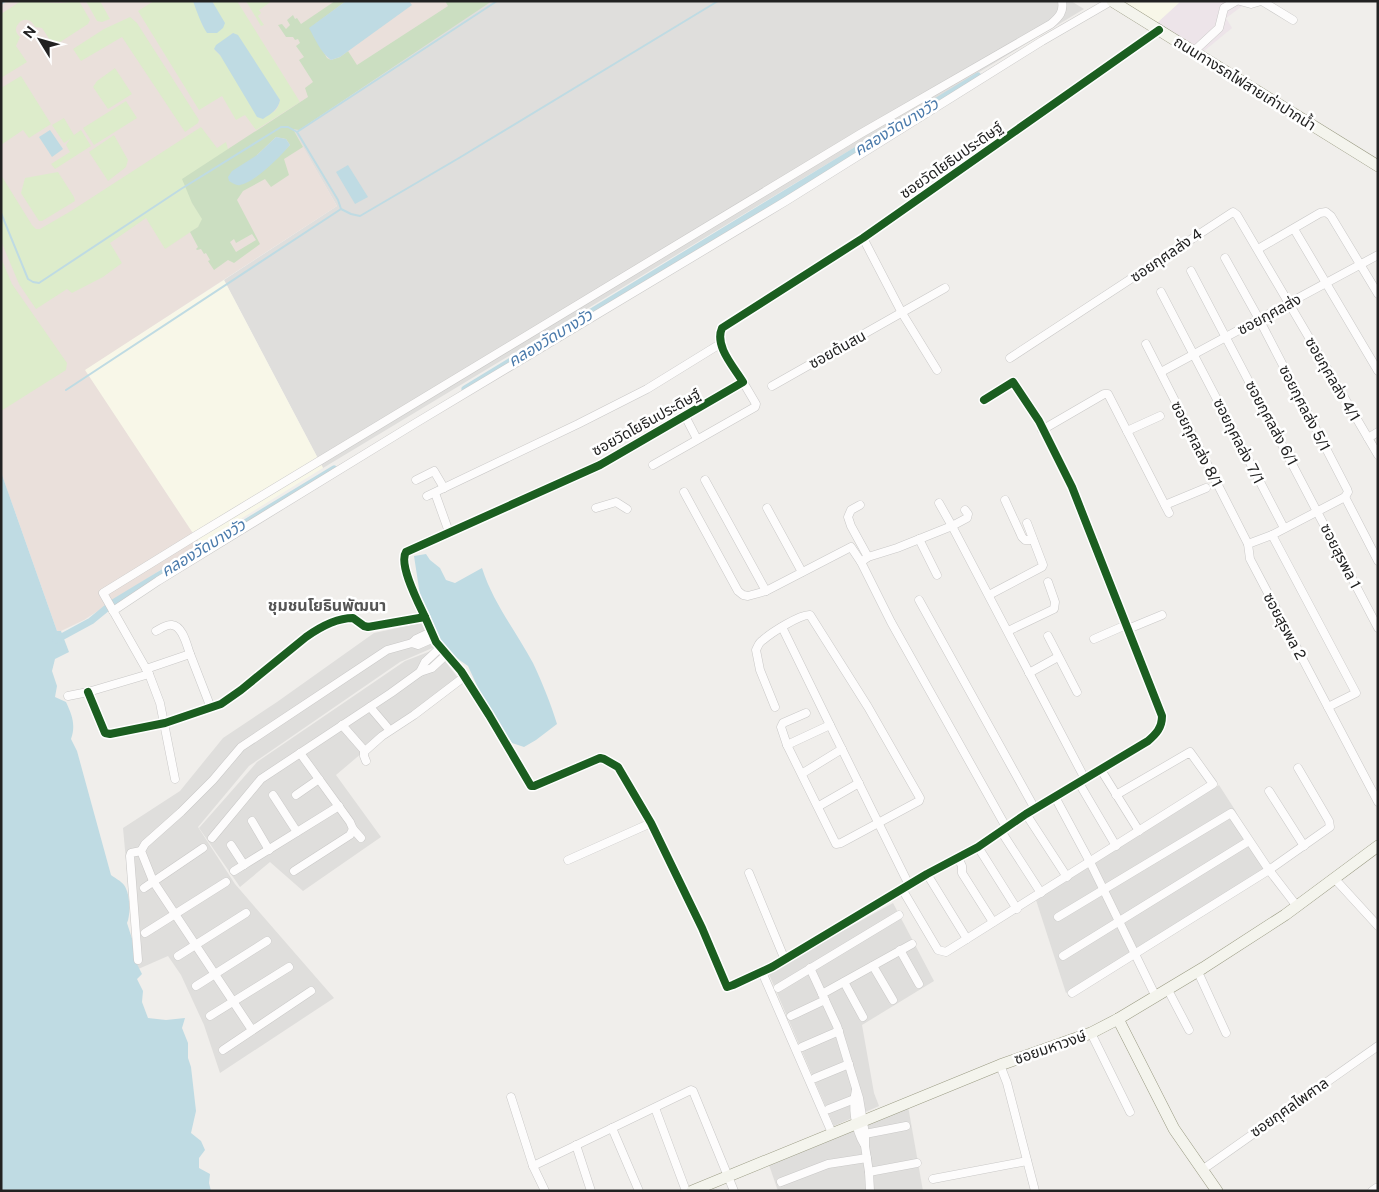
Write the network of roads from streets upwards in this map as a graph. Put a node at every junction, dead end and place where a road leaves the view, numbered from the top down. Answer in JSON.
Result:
{"nodes":[{"id":1,"x":1062,"y":1,"type":"edge"},
{"id":2,"x":1112,"y":1,"type":"edge"},
{"id":3,"x":1238,"y":1,"type":"edge"},
{"id":4,"x":1261,"y":1,"type":"edge"},
{"id":5,"x":1293,"y":20,"type":"dead end"},
{"id":6,"x":1159,"y":30,"type":"junction"},
{"id":7,"x":1194,"y":52,"type":"junction"},
{"id":8,"x":1378,"y":166,"type":"edge"},
{"id":9,"x":1294,"y":229,"type":"junction"},
{"id":10,"x":863,"y":238,"type":"junction"},
{"id":11,"x":1258,"y":249,"type":"junction"},
{"id":12,"x":1378,"y":255,"type":"edge"},
{"id":13,"x":1225,"y":258,"type":"dead end"},
{"id":14,"x":1360,"y":265,"type":"junction"},
{"id":15,"x":1191,"y":271,"type":"dead end"},
{"id":16,"x":1326,"y":283,"type":"junction"},
{"id":17,"x":945,"y":288,"type":"dead end"},
{"id":18,"x":1161,"y":292,"type":"dead end"},
{"id":19,"x":1378,"y":294,"type":"edge"},
{"id":20,"x":1289,"y":302,"type":"junction"},
{"id":21,"x":902,"y":313,"type":"junction"},
{"id":22,"x":1259,"y":319,"type":"junction"},
{"id":23,"x":1226,"y":337,"type":"junction"},
{"id":24,"x":720,"y":344,"type":"junction"},
{"id":25,"x":1146,"y":344,"type":"dead end"},
{"id":26,"x":1194,"y":354,"type":"junction"},
{"id":27,"x":1010,"y":358,"type":"dead end"},
{"id":28,"x":937,"y":370,"type":"dead end"},
{"id":29,"x":1161,"y":372,"type":"junction"},
{"id":30,"x":1378,"y":372,"type":"edge"},
{"id":31,"x":743,"y":382,"type":"junction"},
{"id":32,"x":772,"y":386,"type":"dead end"},
{"id":33,"x":984,"y":400,"type":"dead end"},
{"id":34,"x":685,"y":416,"type":"junction"},
{"id":35,"x":1160,"y":416,"type":"dead end"},
{"id":36,"x":1042,"y":430,"type":"junction"},
{"id":37,"x":1127,"y":431,"type":"junction"},
{"id":38,"x":1378,"y":432,"type":"edge"},
{"id":39,"x":1368,"y":438,"type":"junction"},
{"id":40,"x":697,"y":439,"type":"junction"},
{"id":41,"x":1378,"y":455,"type":"edge"},
{"id":42,"x":653,"y":465,"type":"dead end"},
{"id":43,"x":416,"y":480,"type":"dead end"},
{"id":44,"x":705,"y":480,"type":"dead end"},
{"id":45,"x":444,"y":488,"type":"junction"},
{"id":46,"x":1206,"y":488,"type":"dead end"},
{"id":47,"x":684,"y":492,"type":"dead end"},
{"id":48,"x":1344,"y":497,"type":"junction"},
{"id":49,"x":1005,"y":500,"type":"dead end"},
{"id":50,"x":939,"y":504,"type":"dead end"},
{"id":51,"x":860,"y":505,"type":"dead end"},
{"id":52,"x":1165,"y":505,"type":"junction"},
{"id":53,"x":596,"y":508,"type":"dead end"},
{"id":54,"x":767,"y":508,"type":"dead end"},
{"id":55,"x":627,"y":509,"type":"dead end"},
{"id":56,"x":965,"y":510,"type":"dead end"},
{"id":57,"x":1317,"y":510,"type":"junction"},
{"id":58,"x":1169,"y":513,"type":"dead end"},
{"id":59,"x":1027,"y":523,"type":"dead end"},
{"id":60,"x":952,"y":526,"type":"junction"},
{"id":61,"x":1284,"y":528,"type":"junction"},
{"id":62,"x":449,"y":532,"type":"junction"},
{"id":63,"x":1272,"y":535,"type":"junction"},
{"id":64,"x":920,"y":539,"type":"junction"},
{"id":65,"x":1033,"y":540,"type":"junction"},
{"id":66,"x":1248,"y":544,"type":"junction"},
{"id":67,"x":868,"y":557,"type":"junction"},
{"id":68,"x":1378,"y":561,"type":"edge"},
{"id":69,"x":861,"y":562,"type":"junction"},
{"id":70,"x":802,"y":572,"type":"junction"},
{"id":71,"x":937,"y":575,"type":"dead end"},
{"id":72,"x":1048,"y":582,"type":"dead end"},
{"id":73,"x":766,"y":590,"type":"junction"},
{"id":74,"x":989,"y":595,"type":"junction"},
{"id":75,"x":919,"y":600,"type":"dead end"},
{"id":76,"x":112,"y":608,"type":"junction"},
{"id":77,"x":1162,"y":615,"type":"dead end"},
{"id":78,"x":425,"y":617,"type":"junction"},
{"id":79,"x":782,"y":627,"type":"junction"},
{"id":80,"x":1127,"y":627,"type":"junction"},
{"id":81,"x":1378,"y":628,"type":"edge"},
{"id":82,"x":156,"y":631,"type":"dead end"},
{"id":83,"x":1008,"y":631,"type":"junction"},
{"id":84,"x":433,"y":635,"type":"junction"},
{"id":85,"x":1048,"y":636,"type":"dead end"},
{"id":86,"x":1094,"y":639,"type":"dead end"},
{"id":87,"x":441,"y":647,"type":"junction"},
{"id":88,"x":190,"y":654,"type":"junction"},
{"id":89,"x":447,"y":654,"type":"junction"},
{"id":90,"x":1058,"y":657,"type":"junction"},
{"id":91,"x":148,"y":672,"type":"junction"},
{"id":92,"x":420,"y":672,"type":"junction"},
{"id":93,"x":1029,"y":673,"type":"junction"},
{"id":94,"x":464,"y":677,"type":"junction"},
{"id":95,"x":88,"y":692,"type":"junction"},
{"id":96,"x":1077,"y":692,"type":"dead end"},
{"id":97,"x":68,"y":696,"type":"dead end"},
{"id":98,"x":370,"y":706,"type":"junction"},
{"id":99,"x":775,"y":707,"type":"dead end"},
{"id":100,"x":1328,"y":707,"type":"junction"},
{"id":101,"x":211,"y":708,"type":"junction"},
{"id":102,"x":806,"y":713,"type":"dead end"},
{"id":103,"x":165,"y":723,"type":"junction"},
{"id":104,"x":342,"y":725,"type":"junction"},
{"id":105,"x":830,"y":725,"type":"junction"},
{"id":106,"x":387,"y":727,"type":"dead end"},
{"id":107,"x":787,"y":745,"type":"junction"},
{"id":108,"x":363,"y":749,"type":"dead end"},
{"id":109,"x":842,"y":749,"type":"junction"},
{"id":110,"x":300,"y":753,"type":"junction"},
{"id":111,"x":366,"y":761,"type":"dead end"},
{"id":112,"x":1298,"y":768,"type":"dead end"},
{"id":113,"x":1100,"y":770,"type":"junction"},
{"id":114,"x":802,"y":774,"type":"junction"},
{"id":115,"x":175,"y":778,"type":"dead end"},
{"id":116,"x":319,"y":779,"type":"junction"},
{"id":117,"x":1082,"y":781,"type":"junction"},
{"id":118,"x":859,"y":783,"type":"junction"},
{"id":119,"x":1269,"y":791,"type":"dead end"},
{"id":120,"x":273,"y":795,"type":"dead end"},
{"id":121,"x":296,"y":795,"type":"dead end"},
{"id":122,"x":1116,"y":795,"type":"junction"},
{"id":123,"x":1055,"y":797,"type":"junction"},
{"id":124,"x":1378,"y":802,"type":"edge"},
{"id":125,"x":339,"y":806,"type":"junction"},
{"id":126,"x":819,"y":806,"type":"junction"},
{"id":127,"x":1035,"y":809,"type":"junction"},
{"id":128,"x":1026,"y":814,"type":"junction"},
{"id":129,"x":252,"y":821,"type":"dead end"},
{"id":130,"x":651,"y":823,"type":"junction"},
{"id":131,"x":879,"y":823,"type":"junction"},
{"id":132,"x":353,"y":829,"type":"junction"},
{"id":133,"x":1004,"y":829,"type":"junction"},
{"id":134,"x":1139,"y":831,"type":"junction"},
{"id":135,"x":297,"y":832,"type":"junction"},
{"id":136,"x":212,"y":838,"type":"dead end"},
{"id":137,"x":361,"y":838,"type":"dead end"},
{"id":138,"x":1249,"y":842,"type":"junction"},
{"id":139,"x":231,"y":845,"type":"dead end"},
{"id":140,"x":1116,"y":846,"type":"junction"},
{"id":141,"x":1304,"y":846,"type":"junction"},
{"id":142,"x":1378,"y":846,"type":"edge"},
{"id":143,"x":978,"y":847,"type":"junction"},
{"id":144,"x":204,"y":848,"type":"dead end"},
{"id":145,"x":140,"y":850,"type":"junction"},
{"id":146,"x":269,"y":850,"type":"junction"},
{"id":147,"x":958,"y":858,"type":"junction"},
{"id":148,"x":568,"y":860,"type":"dead end"},
{"id":149,"x":1090,"y":862,"type":"junction"},
{"id":150,"x":244,"y":865,"type":"junction"},
{"id":151,"x":1269,"y":870,"type":"junction"},
{"id":152,"x":234,"y":871,"type":"dead end"},
{"id":153,"x":294,"y":871,"type":"dead end"},
{"id":154,"x":749,"y":873,"type":"dead end"},
{"id":155,"x":927,"y":874,"type":"junction"},
{"id":156,"x":1067,"y":877,"type":"junction"},
{"id":157,"x":1334,"y":878,"type":"junction"},
{"id":158,"x":153,"y":881,"type":"junction"},
{"id":159,"x":226,"y":882,"type":"dead end"},
{"id":160,"x":906,"y":887,"type":"junction"},
{"id":161,"x":144,"y":888,"type":"dead end"},
{"id":162,"x":1103,"y":891,"type":"junction"},
{"id":163,"x":1041,"y":893,"type":"junction"},
{"id":164,"x":1296,"y":906,"type":"junction"},
{"id":165,"x":1017,"y":909,"type":"junction"},
{"id":166,"x":175,"y":913,"type":"junction"},
{"id":167,"x":246,"y":913,"type":"dead end"},
{"id":168,"x":899,"y":915,"type":"dead end"},
{"id":169,"x":1058,"y":917,"type":"dead end"},
{"id":170,"x":993,"y":922,"type":"junction"},
{"id":171,"x":1119,"y":922,"type":"junction"},
{"id":172,"x":1378,"y":926,"type":"edge"},
{"id":173,"x":145,"y":933,"type":"dead end"},
{"id":174,"x":967,"y":939,"type":"junction"},
{"id":175,"x":268,"y":941,"type":"dead end"},
{"id":176,"x":912,"y":944,"type":"dead end"},
{"id":177,"x":196,"y":945,"type":"junction"},
{"id":178,"x":900,"y":950,"type":"junction"},
{"id":179,"x":1135,"y":955,"type":"junction"},
{"id":180,"x":178,"y":956,"type":"dead end"},
{"id":181,"x":1063,"y":956,"type":"dead end"},
{"id":182,"x":138,"y":960,"type":"dead end"},
{"id":183,"x":785,"y":960,"type":"junction"},
{"id":184,"x":873,"y":966,"type":"junction"},
{"id":185,"x":289,"y":967,"type":"dead end"},
{"id":186,"x":810,"y":968,"type":"junction"},
{"id":187,"x":762,"y":972,"type":"junction"},
{"id":188,"x":1198,"y":972,"type":"junction"},
{"id":189,"x":215,"y":974,"type":"junction"},
{"id":190,"x":844,"y":982,"type":"junction"},
{"id":191,"x":919,"y":984,"type":"dead end"},
{"id":192,"x":196,"y":986,"type":"dead end"},
{"id":193,"x":778,"y":988,"type":"dead end"},
{"id":194,"x":1168,"y":990,"type":"junction"},
{"id":195,"x":311,"y":991,"type":"dead end"},
{"id":196,"x":1072,"y":992,"type":"dead end"},
{"id":197,"x":824,"y":997,"type":"junction"},
{"id":198,"x":1156,"y":997,"type":"junction"},
{"id":199,"x":894,"y":1000,"type":"dead end"},
{"id":200,"x":233,"y":1001,"type":"junction"},
{"id":201,"x":210,"y":1016,"type":"dead end"},
{"id":202,"x":791,"y":1016,"type":"dead end"},
{"id":203,"x":863,"y":1017,"type":"dead end"},
{"id":204,"x":1118,"y":1020,"type":"junction"},
{"id":205,"x":252,"y":1030,"type":"junction"},
{"id":206,"x":1189,"y":1030,"type":"dead end"},
{"id":207,"x":839,"y":1031,"type":"junction"},
{"id":208,"x":1091,"y":1033,"type":"junction"},
{"id":209,"x":1226,"y":1033,"type":"dead end"},
{"id":210,"x":1378,"y":1046,"type":"edge"},
{"id":211,"x":802,"y":1047,"type":"dead end"},
{"id":212,"x":222,"y":1050,"type":"dead end"},
{"id":213,"x":849,"y":1064,"type":"junction"},
{"id":214,"x":1000,"y":1065,"type":"junction"},
{"id":215,"x":815,"y":1078,"type":"dead end"},
{"id":216,"x":856,"y":1096,"type":"junction"},
{"id":217,"x":511,"y":1098,"type":"dead end"},
{"id":218,"x":655,"y":1108,"type":"junction"},
{"id":219,"x":829,"y":1109,"type":"dead end"},
{"id":220,"x":1130,"y":1112,"type":"dead end"},
{"id":221,"x":860,"y":1122,"type":"junction"},
{"id":222,"x":906,"y":1126,"type":"dead end"},
{"id":223,"x":612,"y":1128,"type":"junction"},
{"id":224,"x":832,"y":1133,"type":"junction"},
{"id":225,"x":865,"y":1134,"type":"junction"},
{"id":226,"x":576,"y":1145,"type":"junction"},
{"id":227,"x":865,"y":1146,"type":"junction"},
{"id":228,"x":867,"y":1158,"type":"junction"},
{"id":229,"x":1027,"y":1161,"type":"junction"},
{"id":230,"x":917,"y":1163,"type":"dead end"},
{"id":231,"x":533,"y":1166,"type":"junction"},
{"id":232,"x":1202,"y":1170,"type":"junction"},
{"id":233,"x":869,"y":1172,"type":"junction"},
{"id":234,"x":728,"y":1177,"type":"junction"},
{"id":235,"x":933,"y":1179,"type":"dead end"},
{"id":236,"x":781,"y":1182,"type":"dead end"},
{"id":237,"x":589,"y":1190,"type":"edge"},
{"id":238,"x":545,"y":1191,"type":"edge"},
{"id":239,"x":639,"y":1191,"type":"edge"},
{"id":240,"x":686,"y":1191,"type":"edge"},
{"id":241,"x":692,"y":1191,"type":"edge"},
{"id":242,"x":734,"y":1191,"type":"edge"},
{"id":243,"x":870,"y":1191,"type":"edge"},
{"id":244,"x":1035,"y":1191,"type":"edge"},
{"id":245,"x":1218,"y":1191,"type":"edge"}],
"edges":[{"from":1,"to":76,"type":"street"},
{"from":2,"to":6,"type":"street","name":"ถนนทางรถไฟสายเก่าปากน้ำ"},
{"from":2,"to":76,"type":"street"},
{"from":3,"to":4,"type":"street"},
{"from":3,"to":7,"type":"street"},
{"from":4,"to":5,"type":"street"},
{"from":6,"to":7,"type":"street","name":"ถนนทางรถไฟสายเก่าปากน้ำ"},
{"from":6,"to":10,"type":"street","name":"ซอยวัดโยธินประดิษฐ์"},
{"from":7,"to":8,"type":"street","name":"ถนนทางรถไฟสายเก่าปากน้ำ"},
{"from":9,"to":11,"type":"street"},
{"from":9,"to":14,"type":"street"},
{"from":9,"to":16,"type":"street"},
{"from":10,"to":21,"type":"street"},
{"from":10,"to":24,"type":"street","name":"ซอยวัดโยธินประดิษฐ์"},
{"from":11,"to":20,"type":"street","name":"ซอยกุศลส่ง 4"},
{"from":11,"to":27,"type":"street","name":"ซอยกุศลส่ง 4"},
{"from":12,"to":14,"type":"street","name":"ซอยกุศลส่ง"},
{"from":13,"to":22,"type":"street","name":"ซอยกุศลส่ง 5/1"},
{"from":14,"to":16,"type":"street","name":"ซอยกุศลส่ง"},
{"from":14,"to":19,"type":"street"},
{"from":15,"to":23,"type":"street","name":"ซอยกุศลส่ง 6/1"},
{"from":16,"to":20,"type":"street","name":"ซอยกุศลส่ง"},
{"from":16,"to":30,"type":"street"},
{"from":17,"to":21,"type":"street","name":"ซอยต้นสน"},
{"from":18,"to":26,"type":"street","name":"ซอยกุศลส่ง 7/1"},
{"from":20,"to":22,"type":"street","name":"ซอยกุศลส่ง"},
{"from":20,"to":39,"type":"street","name":"ซอยกุศลส่ง 4/1"},
{"from":21,"to":28,"type":"street"},
{"from":21,"to":32,"type":"street","name":"ซอยต้นสน"},
{"from":22,"to":23,"type":"street","name":"ซอยกุศลส่ง"},
{"from":22,"to":48,"type":"street","name":"ซอยกุศลส่ง 5/1"},
{"from":23,"to":26,"type":"street","name":"ซอยกุศลส่ง"},
{"from":23,"to":57,"type":"street","name":"ซอยกุศลส่ง 6/1"},
{"from":24,"to":31,"type":"street"},
{"from":24,"to":45,"type":"street"},
{"from":25,"to":29,"type":"street","name":"ซอยกุศลส่ง 8/1"},
{"from":26,"to":29,"type":"street","name":"ซอยกุศลส่ง"},
{"from":26,"to":61,"type":"street","name":"ซอยกุศลส่ง 7/1"},
{"from":29,"to":66,"type":"street","name":"ซอยกุศลส่ง 8/1"},
{"from":31,"to":34,"type":"street","name":"ซอยวัดโยธินประดิษฐ์"},
{"from":31,"to":40,"type":"street"},
{"from":33,"to":36,"type":"street"},
{"from":34,"to":40,"type":"street"},
{"from":34,"to":62,"type":"street","name":"ซอยวัดโยธินประดิษฐ์"},
{"from":35,"to":37,"type":"street"},
{"from":36,"to":37,"type":"street"},
{"from":36,"to":80,"type":"street"},
{"from":37,"to":52,"type":"street"},
{"from":38,"to":39,"type":"street"},
{"from":39,"to":41,"type":"street","name":"ซอยกุศลส่ง 4/1"},
{"from":40,"to":42,"type":"street"},
{"from":43,"to":45,"type":"street"},
{"from":44,"to":73,"type":"street"},
{"from":45,"to":62,"type":"street"},
{"from":46,"to":52,"type":"street"},
{"from":47,"to":73,"type":"street"},
{"from":48,"to":57,"type":"street"},
{"from":48,"to":68,"type":"street","name":"ซอยกุศลส่ง 5/1"},
{"from":49,"to":65,"type":"street"},
{"from":50,"to":60,"type":"street"},
{"from":51,"to":67,"type":"street"},
{"from":52,"to":58,"type":"street"},
{"from":53,"to":55,"type":"street"},
{"from":54,"to":70,"type":"street"},
{"from":56,"to":60,"type":"street"},
{"from":57,"to":61,"type":"street"},
{"from":57,"to":81,"type":"street","name":"ซอยสุรพล 1"},
{"from":59,"to":65,"type":"street"},
{"from":60,"to":64,"type":"street"},
{"from":60,"to":74,"type":"street"},
{"from":61,"to":63,"type":"street"},
{"from":62,"to":78,"type":"street","name":"ซอยวัดโยธินประดิษฐ์"},
{"from":63,"to":66,"type":"street"},
{"from":63,"to":100,"type":"street"},
{"from":64,"to":67,"type":"street"},
{"from":64,"to":71,"type":"street"},
{"from":65,"to":74,"type":"street"},
{"from":66,"to":100,"type":"street","name":"ซอยสุรพล 2"},
{"from":67,"to":69,"type":"street"},
{"from":69,"to":70,"type":"street"},
{"from":69,"to":133,"type":"street"},
{"from":70,"to":73,"type":"street"},
{"from":72,"to":83,"type":"street"},
{"from":74,"to":83,"type":"street"},
{"from":75,"to":127,"type":"street"},
{"from":76,"to":91,"type":"street"},
{"from":77,"to":80,"type":"street"},
{"from":78,"to":84,"type":"street"},
{"from":78,"to":101,"type":"street"},
{"from":79,"to":99,"type":"street"},
{"from":79,"to":105,"type":"street"},
{"from":79,"to":131,"type":"street"},
{"from":80,"to":86,"type":"street"},
{"from":80,"to":113,"type":"street"},
{"from":82,"to":88,"type":"street"},
{"from":83,"to":93,"type":"street"},
{"from":84,"to":87,"type":"street"},
{"from":84,"to":145,"type":"street"},
{"from":85,"to":90,"type":"street"},
{"from":87,"to":89,"type":"street"},
{"from":87,"to":92,"type":"street"},
{"from":88,"to":91,"type":"street"},
{"from":88,"to":101,"type":"street"},
{"from":89,"to":92,"type":"street"},
{"from":89,"to":94,"type":"street"},
{"from":90,"to":93,"type":"street"},
{"from":90,"to":96,"type":"street"},
{"from":91,"to":95,"type":"street"},
{"from":91,"to":103,"type":"street"},
{"from":92,"to":98,"type":"street"},
{"from":93,"to":117,"type":"street"},
{"from":94,"to":111,"type":"street"},
{"from":94,"to":130,"type":"street"},
{"from":95,"to":97,"type":"street"},
{"from":95,"to":103,"type":"street"},
{"from":98,"to":104,"type":"street"},
{"from":98,"to":106,"type":"street"},
{"from":100,"to":124,"type":"street","name":"ซอยสุรพล 2"},
{"from":101,"to":103,"type":"street"},
{"from":102,"to":107,"type":"street"},
{"from":103,"to":115,"type":"street"},
{"from":104,"to":108,"type":"street"},
{"from":104,"to":110,"type":"street"},
{"from":105,"to":107,"type":"street"},
{"from":105,"to":109,"type":"street"},
{"from":107,"to":114,"type":"street"},
{"from":109,"to":114,"type":"street"},
{"from":109,"to":118,"type":"street"},
{"from":110,"to":116,"type":"street"},
{"from":110,"to":136,"type":"street"},
{"from":112,"to":141,"type":"street"},
{"from":113,"to":117,"type":"street"},
{"from":113,"to":122,"type":"street"},
{"from":114,"to":126,"type":"street"},
{"from":116,"to":121,"type":"street"},
{"from":116,"to":125,"type":"street"},
{"from":117,"to":123,"type":"street"},
{"from":117,"to":140,"type":"street"},
{"from":118,"to":126,"type":"street"},
{"from":118,"to":131,"type":"street"},
{"from":119,"to":141,"type":"street"},
{"from":120,"to":135,"type":"street"},
{"from":122,"to":134,"type":"street"},
{"from":122,"to":134,"type":"street"},
{"from":123,"to":127,"type":"street"},
{"from":123,"to":149,"type":"street"},
{"from":125,"to":132,"type":"street"},
{"from":125,"to":135,"type":"street"},
{"from":126,"to":131,"type":"street"},
{"from":127,"to":128,"type":"street"},
{"from":128,"to":133,"type":"street"},
{"from":128,"to":156,"type":"street"},
{"from":129,"to":146,"type":"street"},
{"from":130,"to":148,"type":"street"},
{"from":130,"to":187,"type":"street"},
{"from":131,"to":160,"type":"street"},
{"from":132,"to":137,"type":"street"},
{"from":132,"to":153,"type":"street"},
{"from":133,"to":143,"type":"street"},
{"from":133,"to":163,"type":"street"},
{"from":134,"to":140,"type":"street"},
{"from":135,"to":146,"type":"street"},
{"from":138,"to":151,"type":"street"},
{"from":138,"to":162,"type":"street"},
{"from":138,"to":171,"type":"street"},
{"from":139,"to":150,"type":"street"},
{"from":140,"to":149,"type":"street"},
{"from":141,"to":151,"type":"street"},
{"from":142,"to":157,"type":"street","name":"ซอยมหาวงษ์"},
{"from":143,"to":147,"type":"street"},
{"from":143,"to":165,"type":"street"},
{"from":144,"to":158,"type":"street"},
{"from":145,"to":158,"type":"street"},
{"from":145,"to":182,"type":"street"},
{"from":146,"to":150,"type":"street"},
{"from":147,"to":155,"type":"street"},
{"from":147,"to":170,"type":"street"},
{"from":149,"to":156,"type":"street"},
{"from":149,"to":162,"type":"street"},
{"from":150,"to":152,"type":"street"},
{"from":151,"to":164,"type":"street"},
{"from":151,"to":179,"type":"street"},
{"from":154,"to":183,"type":"street"},
{"from":155,"to":160,"type":"street"},
{"from":155,"to":174,"type":"street"},
{"from":156,"to":163,"type":"street"},
{"from":157,"to":164,"type":"street","name":"ซอยมหาวงษ์"},
{"from":157,"to":172,"type":"street"},
{"from":158,"to":161,"type":"street"},
{"from":158,"to":166,"type":"street"},
{"from":159,"to":166,"type":"street"},
{"from":160,"to":174,"type":"street"},
{"from":160,"to":183,"type":"street"},
{"from":162,"to":169,"type":"street"},
{"from":162,"to":171,"type":"street"},
{"from":163,"to":165,"type":"street"},
{"from":164,"to":188,"type":"street","name":"ซอยมหาวงษ์"},
{"from":165,"to":170,"type":"street"},
{"from":166,"to":173,"type":"street"},
{"from":166,"to":177,"type":"street"},
{"from":167,"to":177,"type":"street"},
{"from":168,"to":186,"type":"street"},
{"from":170,"to":174,"type":"street"},
{"from":171,"to":179,"type":"street"},
{"from":171,"to":181,"type":"street"},
{"from":175,"to":189,"type":"street"},
{"from":176,"to":178,"type":"street"},
{"from":177,"to":180,"type":"street"},
{"from":177,"to":189,"type":"street"},
{"from":178,"to":184,"type":"street"},
{"from":178,"to":191,"type":"street"},
{"from":179,"to":196,"type":"street"},
{"from":179,"to":198,"type":"street"},
{"from":183,"to":187,"type":"street"},
{"from":184,"to":190,"type":"street"},
{"from":184,"to":199,"type":"street"},
{"from":185,"to":200,"type":"street"},
{"from":186,"to":193,"type":"street"},
{"from":186,"to":197,"type":"street"},
{"from":187,"to":224,"type":"street"},
{"from":188,"to":194,"type":"street","name":"ซอยมหาวงษ์"},
{"from":188,"to":209,"type":"street"},
{"from":189,"to":192,"type":"street"},
{"from":189,"to":200,"type":"street"},
{"from":190,"to":197,"type":"street"},
{"from":190,"to":203,"type":"street"},
{"from":194,"to":198,"type":"street","name":"ซอยมหาวงษ์"},
{"from":194,"to":206,"type":"street"},
{"from":195,"to":205,"type":"street"},
{"from":197,"to":202,"type":"street"},
{"from":197,"to":207,"type":"street"},
{"from":198,"to":204,"type":"street","name":"ซอยมหาวงษ์"},
{"from":200,"to":201,"type":"street"},
{"from":200,"to":205,"type":"street"},
{"from":204,"to":208,"type":"street","name":"ซอยมหาวงษ์"},
{"from":204,"to":232,"type":"street"},
{"from":205,"to":212,"type":"street"},
{"from":207,"to":211,"type":"street"},
{"from":207,"to":213,"type":"street"},
{"from":208,"to":214,"type":"street","name":"ซอยมหาวงษ์"},
{"from":208,"to":220,"type":"street"},
{"from":210,"to":232,"type":"street","name":"ซอยกุศลไพศาล"},
{"from":213,"to":215,"type":"street"},
{"from":213,"to":216,"type":"street"},
{"from":214,"to":221,"type":"street","name":"ซอยมหาวงษ์"},
{"from":214,"to":229,"type":"street"},
{"from":216,"to":219,"type":"street"},
{"from":216,"to":221,"type":"street"},
{"from":217,"to":231,"type":"street"},
{"from":218,"to":223,"type":"street"},
{"from":218,"to":234,"type":"street"},
{"from":218,"to":240,"type":"street"},
{"from":221,"to":224,"type":"street","name":"ซอยมหาวงษ์"},
{"from":221,"to":225,"type":"street"},
{"from":221,"to":227,"type":"street"},
{"from":222,"to":225,"type":"street"},
{"from":223,"to":226,"type":"street"},
{"from":223,"to":239,"type":"street"},
{"from":224,"to":234,"type":"street","name":"ซอยมหาวงษ์"},
{"from":225,"to":227,"type":"street"},
{"from":226,"to":231,"type":"street"},
{"from":226,"to":237,"type":"street"},
{"from":227,"to":228,"type":"street"},
{"from":228,"to":233,"type":"street"},
{"from":228,"to":236,"type":"street"},
{"from":229,"to":235,"type":"street"},
{"from":229,"to":244,"type":"street"},
{"from":230,"to":233,"type":"street"},
{"from":231,"to":238,"type":"street"},
{"from":232,"to":245,"type":"street"},
{"from":233,"to":243,"type":"street"},
{"from":234,"to":241,"type":"street","name":"ซอยมหาวงษ์"},
{"from":234,"to":242,"type":"street"}]}
